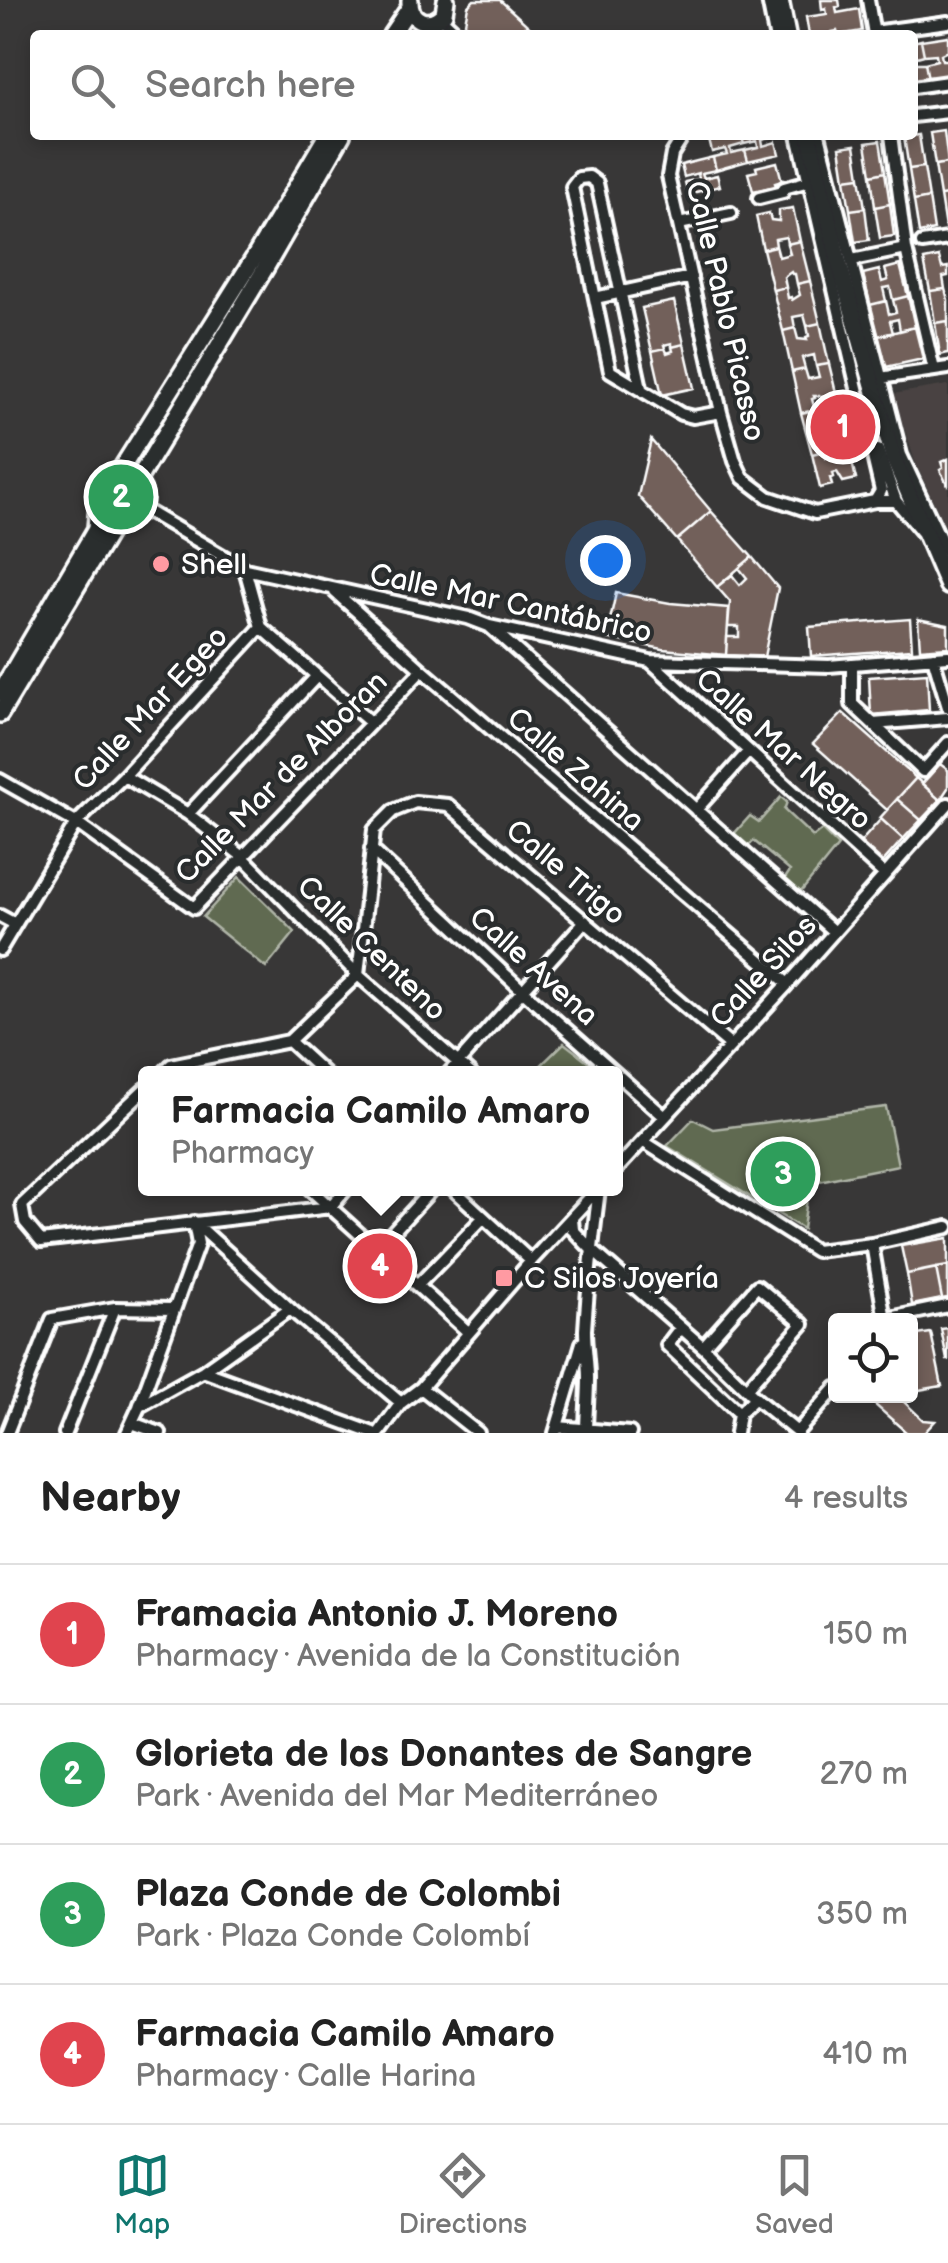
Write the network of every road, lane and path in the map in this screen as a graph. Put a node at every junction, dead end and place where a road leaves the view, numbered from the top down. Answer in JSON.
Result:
{"nodes":[{"id":1,"x":768,"y":0,"type":"edge"},
{"id":2,"x":782,"y":0,"type":"edge"},
{"id":3,"x":868,"y":0,"type":"edge"},
{"id":4,"x":445,"y":5,"type":"edge"},
{"id":5,"x":413,"y":9,"type":"edge"},
{"id":6,"x":948,"y":22,"type":"edge"},
{"id":7,"x":395,"y":30,"type":"edge"},
{"id":8,"x":457,"y":30,"type":"edge"},
{"id":9,"x":774,"y":30,"type":"edge"},
{"id":10,"x":789,"y":30,"type":"edge"},
{"id":11,"x":873,"y":30,"type":"edge"},
{"id":12,"x":899,"y":30,"type":"edge"},
{"id":13,"x":948,"y":82,"type":"edge"},
{"id":14,"x":918,"y":86,"type":"edge"},
{"id":15,"x":948,"y":112,"type":"edge"},
{"id":16,"x":918,"y":115,"type":"edge"},
{"id":17,"x":324,"y":140,"type":"edge"},
{"id":18,"x":339,"y":140,"type":"edge"},
{"id":19,"x":681,"y":140,"type":"edge"},
{"id":20,"x":799,"y":140,"type":"edge"},
{"id":21,"x":810,"y":140,"type":"edge"},
{"id":22,"x":820,"y":140,"type":"edge"},
{"id":23,"x":891,"y":140,"type":"edge"},
{"id":24,"x":810,"y":182,"type":"junction"},
{"id":25,"x":759,"y":198,"type":"dead end"},
{"id":26,"x":731,"y":213,"type":"dead end"},
{"id":27,"x":679,"y":224,"type":"junction"},
{"id":28,"x":948,"y":239,"type":"edge"},
{"id":29,"x":922,"y":244,"type":"dead end"},
{"id":30,"x":906,"y":249,"type":"junction"},
{"id":31,"x":852,"y":260,"type":"junction"},
{"id":32,"x":690,"y":277,"type":"junction"},
{"id":33,"x":622,"y":292,"type":"junction"},
{"id":34,"x":595,"y":298,"type":"junction"},
{"id":35,"x":948,"y":368,"type":"edge"},
{"id":36,"x":934,"y":370,"type":"junction"},
{"id":37,"x":880,"y":378,"type":"junction"},
{"id":38,"x":641,"y":388,"type":"junction"},
{"id":39,"x":856,"y":388,"type":"junction"},
{"id":40,"x":722,"y":412,"type":"junction"},
{"id":41,"x":118,"y":474,"type":"junction"},
{"id":42,"x":137,"y":481,"type":"junction"},
{"id":43,"x":875,"y":501,"type":"junction"},
{"id":44,"x":896,"y":501,"type":"junction"},
{"id":45,"x":98,"y":504,"type":"junction"},
{"id":46,"x":142,"y":508,"type":"junction"},
{"id":47,"x":116,"y":521,"type":"junction"},
{"id":48,"x":926,"y":537,"type":"junction"},
{"id":49,"x":948,"y":555,"type":"edge"},
{"id":50,"x":245,"y":570,"type":"junction"},
{"id":51,"x":948,"y":586,"type":"edge"},
{"id":52,"x":332,"y":590,"type":"junction"},
{"id":53,"x":489,"y":626,"type":"junction"},
{"id":54,"x":261,"y":627,"type":"junction"},
{"id":55,"x":948,"y":656,"type":"edge"},
{"id":56,"x":933,"y":658,"type":"junction"},
{"id":57,"x":650,"y":661,"type":"junction"},
{"id":58,"x":852,"y":664,"type":"junction"},
{"id":59,"x":422,"y":670,"type":"junction"},
{"id":60,"x":316,"y":677,"type":"junction"},
{"id":61,"x":0,"y":693,"type":"edge"},
{"id":62,"x":948,"y":707,"type":"edge"},
{"id":63,"x":0,"y":714,"type":"edge"},
{"id":64,"x":948,"y":718,"type":"edge"},
{"id":65,"x":370,"y":723,"type":"junction"},
{"id":66,"x":873,"y":724,"type":"junction"},
{"id":67,"x":948,"y":743,"type":"edge"},
{"id":68,"x":749,"y":751,"type":"junction"},
{"id":69,"x":124,"y":776,"type":"junction"},
{"id":70,"x":0,"y":780,"type":"edge"},
{"id":71,"x":948,"y":804,"type":"edge"},
{"id":72,"x":696,"y":810,"type":"junction"},
{"id":73,"x":188,"y":814,"type":"junction"},
{"id":74,"x":76,"y":823,"type":"junction"},
{"id":75,"x":371,"y":849,"type":"junction"},
{"id":76,"x":242,"y":856,"type":"junction"},
{"id":77,"x":884,"y":874,"type":"junction"},
{"id":78,"x":0,"y":916,"type":"edge"},
{"id":79,"x":585,"y":921,"type":"junction"},
{"id":80,"x":15,"y":924,"type":"junction"},
{"id":81,"x":834,"y":932,"type":"junction"},
{"id":82,"x":0,"y":950,"type":"edge"},
{"id":83,"x":358,"y":974,"type":"junction"},
{"id":84,"x":788,"y":984,"type":"junction"},
{"id":85,"x":523,"y":991,"type":"junction"},
{"id":86,"x":289,"y":1040,"type":"junction"},
{"id":87,"x":730,"y":1045,"type":"junction"},
{"id":88,"x":458,"y":1062,"type":"junction"},
{"id":89,"x":179,"y":1066,"type":"edge"},
{"id":90,"x":317,"y":1066,"type":"edge"},
{"id":91,"x":455,"y":1066,"type":"edge"},
{"id":92,"x":462,"y":1066,"type":"edge"},
{"id":93,"x":608,"y":1066,"type":"edge"},
{"id":94,"x":623,"y":1080,"type":"edge"},
{"id":95,"x":138,"y":1096,"type":"edge"},
{"id":96,"x":665,"y":1117,"type":"junction"},
{"id":97,"x":644,"y":1142,"type":"junction"},
{"id":98,"x":623,"y":1164,"type":"edge"},
{"id":99,"x":318,"y":1196,"type":"edge"},
{"id":100,"x":340,"y":1196,"type":"edge"},
{"id":101,"x":427,"y":1196,"type":"edge"},
{"id":102,"x":460,"y":1196,"type":"edge"},
{"id":103,"x":594,"y":1196,"type":"edge"},
{"id":104,"x":598,"y":1196,"type":"edge"},
{"id":105,"x":330,"y":1207,"type":"junction"},
{"id":106,"x":483,"y":1218,"type":"junction"},
{"id":107,"x":596,"y":1218,"type":"junction"},
{"id":108,"x":194,"y":1222,"type":"junction"},
{"id":109,"x":576,"y":1224,"type":"junction"},
{"id":110,"x":948,"y":1227,"type":"edge"},
{"id":111,"x":593,"y":1232,"type":"junction"},
{"id":112,"x":872,"y":1244,"type":"junction"},
{"id":113,"x":591,"y":1248,"type":"junction"},
{"id":114,"x":377,"y":1250,"type":"junction"},
{"id":115,"x":530,"y":1261,"type":"junction"},
{"id":116,"x":417,"y":1286,"type":"junction"},
{"id":117,"x":948,"y":1306,"type":"edge"},
{"id":118,"x":115,"y":1308,"type":"junction"},
{"id":119,"x":290,"y":1308,"type":"junction"},
{"id":120,"x":173,"y":1310,"type":"junction"},
{"id":121,"x":884,"y":1313,"type":"edge"},
{"id":122,"x":916,"y":1313,"type":"edge"},
{"id":123,"x":680,"y":1328,"type":"junction"},
{"id":124,"x":468,"y":1332,"type":"junction"},
{"id":125,"x":585,"y":1336,"type":"junction"},
{"id":126,"x":703,"y":1347,"type":"junction"},
{"id":127,"x":203,"y":1370,"type":"junction"},
{"id":128,"x":421,"y":1388,"type":"junction"},
{"id":129,"x":747,"y":1388,"type":"junction"},
{"id":130,"x":828,"y":1397,"type":"edge"},
{"id":131,"x":755,"y":1398,"type":"junction"},
{"id":132,"x":401,"y":1404,"type":"junction"},
{"id":133,"x":139,"y":1407,"type":"junction"},
{"id":134,"x":739,"y":1413,"type":"junction"},
{"id":135,"x":130,"y":1428,"type":"edge"},
{"id":136,"x":556,"y":1430,"type":"edge"},
{"id":137,"x":586,"y":1432,"type":"edge"},
{"id":138,"x":798,"y":1432,"type":"edge"},
{"id":139,"x":7,"y":1433,"type":"edge"},
{"id":140,"x":65,"y":1433,"type":"edge"},
{"id":141,"x":160,"y":1433,"type":"edge"},
{"id":142,"x":376,"y":1433,"type":"edge"},
{"id":143,"x":478,"y":1433,"type":"edge"},
{"id":144,"x":630,"y":1433,"type":"edge"},
{"id":145,"x":721,"y":1433,"type":"edge"},
{"id":146,"x":736,"y":1433,"type":"edge"}],
"edges":[{"from":1,"to":9,"type":"street"},
{"from":2,"to":10,"type":"main road"},
{"from":3,"to":11,"type":"street"},
{"from":4,"to":5,"type":"main road"},
{"from":4,"to":8,"type":"street"},
{"from":5,"to":7,"type":"main road"},
{"from":6,"to":12,"type":"street"},
{"from":13,"to":14,"type":"street"},
{"from":15,"to":16,"type":"street"},
{"from":17,"to":41,"type":"main road"},
{"from":18,"to":42,"type":"main road"},
{"from":19,"to":27,"type":"street","name":"Calle Pablo Picasso"},
{"from":20,"to":24,"type":"street"},
{"from":21,"to":48,"type":"main road"},
{"from":22,"to":31,"type":"street"},
{"from":23,"to":30,"type":"street"},
{"from":24,"to":25,"type":"street"},
{"from":24,"to":39,"type":"street"},
{"from":26,"to":27,"type":"street"},
{"from":27,"to":32,"type":"street","name":"Calle Pablo Picasso"},
{"from":28,"to":29,"type":"street"},
{"from":30,"to":31,"type":"street"},
{"from":30,"to":36,"type":"street"},
{"from":31,"to":37,"type":"street"},
{"from":32,"to":33,"type":"street"},
{"from":32,"to":40,"type":"street","name":"Calle Pablo Picasso"},
{"from":33,"to":34,"type":"street"},
{"from":33,"to":34,"type":"street"},
{"from":33,"to":38,"type":"street"},
{"from":34,"to":38,"type":"street"},
{"from":35,"to":36,"type":"street"},
{"from":36,"to":37,"type":"street"},
{"from":37,"to":49,"type":"street"},
{"from":38,"to":40,"type":"street"},
{"from":39,"to":43,"type":"street"},
{"from":39,"to":44,"type":"street"},
{"from":40,"to":43,"type":"street","name":"Calle Pablo Picasso"},
{"from":41,"to":42,"type":"main road"},
{"from":41,"to":45,"type":"main road"},
{"from":42,"to":46,"type":"main road"},
{"from":43,"to":44,"type":"street","name":"Calle Pablo Picasso"},
{"from":44,"to":48,"type":"street"},
{"from":45,"to":47,"type":"main road"},
{"from":45,"to":61,"type":"main road"},
{"from":46,"to":47,"type":"main road"},
{"from":46,"to":50,"type":"street","name":"Calle Mar Cantábrico"},
{"from":47,"to":63,"type":"main road"},
{"from":48,"to":51,"type":"main road"},
{"from":50,"to":52,"type":"street","name":"Calle Mar Cantábrico"},
{"from":50,"to":54,"type":"street"},
{"from":52,"to":53,"type":"street","name":"Calle Mar Cantábrico"},
{"from":52,"to":59,"type":"street","name":"Calle Zahina"},
{"from":53,"to":57,"type":"street","name":"Calle Mar Cantábrico"},
{"from":53,"to":72,"type":"street"},
{"from":54,"to":60,"type":"street"},
{"from":54,"to":69,"type":"street","name":"Calle Mar Egeo"},
{"from":55,"to":56,"type":"street","name":"Calle Mar Cantábrico"},
{"from":56,"to":58,"type":"street","name":"Calle Mar Cantábrico"},
{"from":56,"to":62,"type":"street"},
{"from":57,"to":58,"type":"street","name":"Calle Mar Cantábrico"},
{"from":57,"to":68,"type":"street","name":"Calle Mar Negro"},
{"from":58,"to":66,"type":"street"},
{"from":59,"to":65,"type":"street","name":"Calle Mar de Alboran"},
{"from":59,"to":84,"type":"street","name":"Calle Zahina"},
{"from":60,"to":65,"type":"street"},
{"from":60,"to":73,"type":"street"},
{"from":64,"to":66,"type":"street"},
{"from":65,"to":76,"type":"street","name":"Calle Mar de Alboran"},
{"from":66,"to":67,"type":"street"},
{"from":68,"to":72,"type":"street"},
{"from":68,"to":77,"type":"street","name":"Calle Mar Negro"},
{"from":69,"to":73,"type":"street","name":"Calle Centeno"},
{"from":69,"to":74,"type":"street","name":"Calle Mar Egeo"},
{"from":70,"to":74,"type":"street"},
{"from":71,"to":77,"type":"street","name":"Calle Silos"},
{"from":72,"to":81,"type":"street"},
{"from":73,"to":76,"type":"street","name":"Calle Centeno"},
{"from":74,"to":76,"type":"street","name":"Calle Mar de Alboran"},
{"from":74,"to":80,"type":"street","name":"Calle Mar Egeo"},
{"from":75,"to":79,"type":"street","name":"Calle Trigo"},
{"from":75,"to":83,"type":"street"},
{"from":75,"to":85,"type":"street","name":"Calle Avena"},
{"from":76,"to":83,"type":"street","name":"Calle Centeno"},
{"from":77,"to":81,"type":"street","name":"Calle Silos"},
{"from":78,"to":80,"type":"street"},
{"from":79,"to":85,"type":"street"},
{"from":79,"to":87,"type":"street","name":"Calle Trigo"},
{"from":80,"to":82,"type":"street","name":"Calle Mar Egeo"},
{"from":81,"to":84,"type":"street","name":"Calle Silos"},
{"from":83,"to":86,"type":"street"},
{"from":83,"to":88,"type":"street","name":"Calle Centeno"},
{"from":84,"to":87,"type":"street","name":"Calle Silos"},
{"from":85,"to":88,"type":"street"},
{"from":85,"to":93,"type":"street","name":"Calle Avena"},
{"from":86,"to":89,"type":"street"},
{"from":86,"to":90,"type":"street"},
{"from":87,"to":96,"type":"street","name":"Calle Silos"},
{"from":88,"to":91,"type":"street"},
{"from":88,"to":92,"type":"street","name":"Calle Centeno"},
{"from":94,"to":96,"type":"street","name":"Calle Avena"},
{"from":95,"to":108,"type":"street"},
{"from":96,"to":97,"type":"street","name":"Calle Silos"},
{"from":97,"to":98,"type":"street","name":"Calle Silos"},
{"from":97,"to":112,"type":"street"},
{"from":99,"to":105,"type":"street"},
{"from":100,"to":105,"type":"street"},
{"from":101,"to":114,"type":"street"},
{"from":102,"to":106,"type":"street"},
{"from":103,"to":109,"type":"street"},
{"from":104,"to":107,"type":"street"},
{"from":105,"to":108,"type":"street"},
{"from":105,"to":114,"type":"street"},
{"from":106,"to":115,"type":"street"},
{"from":106,"to":116,"type":"street"},
{"from":107,"to":109,"type":"street"},
{"from":107,"to":111,"type":"street"},
{"from":108,"to":119,"type":"street"},
{"from":108,"to":120,"type":"street"},
{"from":109,"to":111,"type":"street"},
{"from":109,"to":113,"type":"street"},
{"from":109,"to":115,"type":"street"},
{"from":110,"to":112,"type":"street"},
{"from":111,"to":113,"type":"street"},
{"from":112,"to":121,"type":"street"},
{"from":113,"to":123,"type":"street"},
{"from":113,"to":125,"type":"street"},
{"from":114,"to":116,"type":"street"},
{"from":115,"to":124,"type":"street"},
{"from":116,"to":124,"type":"street"},
{"from":117,"to":122,"type":"street"},
{"from":118,"to":120,"type":"street"},
{"from":118,"to":139,"type":"street"},
{"from":118,"to":140,"type":"street"},
{"from":119,"to":127,"type":"street"},
{"from":119,"to":132,"type":"street"},
{"from":120,"to":133,"type":"street"},
{"from":123,"to":126,"type":"street"},
{"from":123,"to":134,"type":"street"},
{"from":124,"to":128,"type":"street"},
{"from":125,"to":136,"type":"street"},
{"from":125,"to":137,"type":"street"},
{"from":126,"to":129,"type":"street"},
{"from":126,"to":129,"type":"street"},
{"from":127,"to":133,"type":"street"},
{"from":127,"to":142,"type":"street"},
{"from":128,"to":132,"type":"street"},
{"from":128,"to":143,"type":"street"},
{"from":129,"to":131,"type":"street"},
{"from":130,"to":138,"type":"street"},
{"from":131,"to":134,"type":"street"},
{"from":131,"to":138,"type":"street"},
{"from":132,"to":142,"type":"street"},
{"from":133,"to":135,"type":"street"},
{"from":134,"to":146,"type":"street"},
{"from":135,"to":141,"type":"street"},
{"from":136,"to":137,"type":"street"},
{"from":137,"to":144,"type":"street"},
{"from":145,"to":146,"type":"street"}]}
